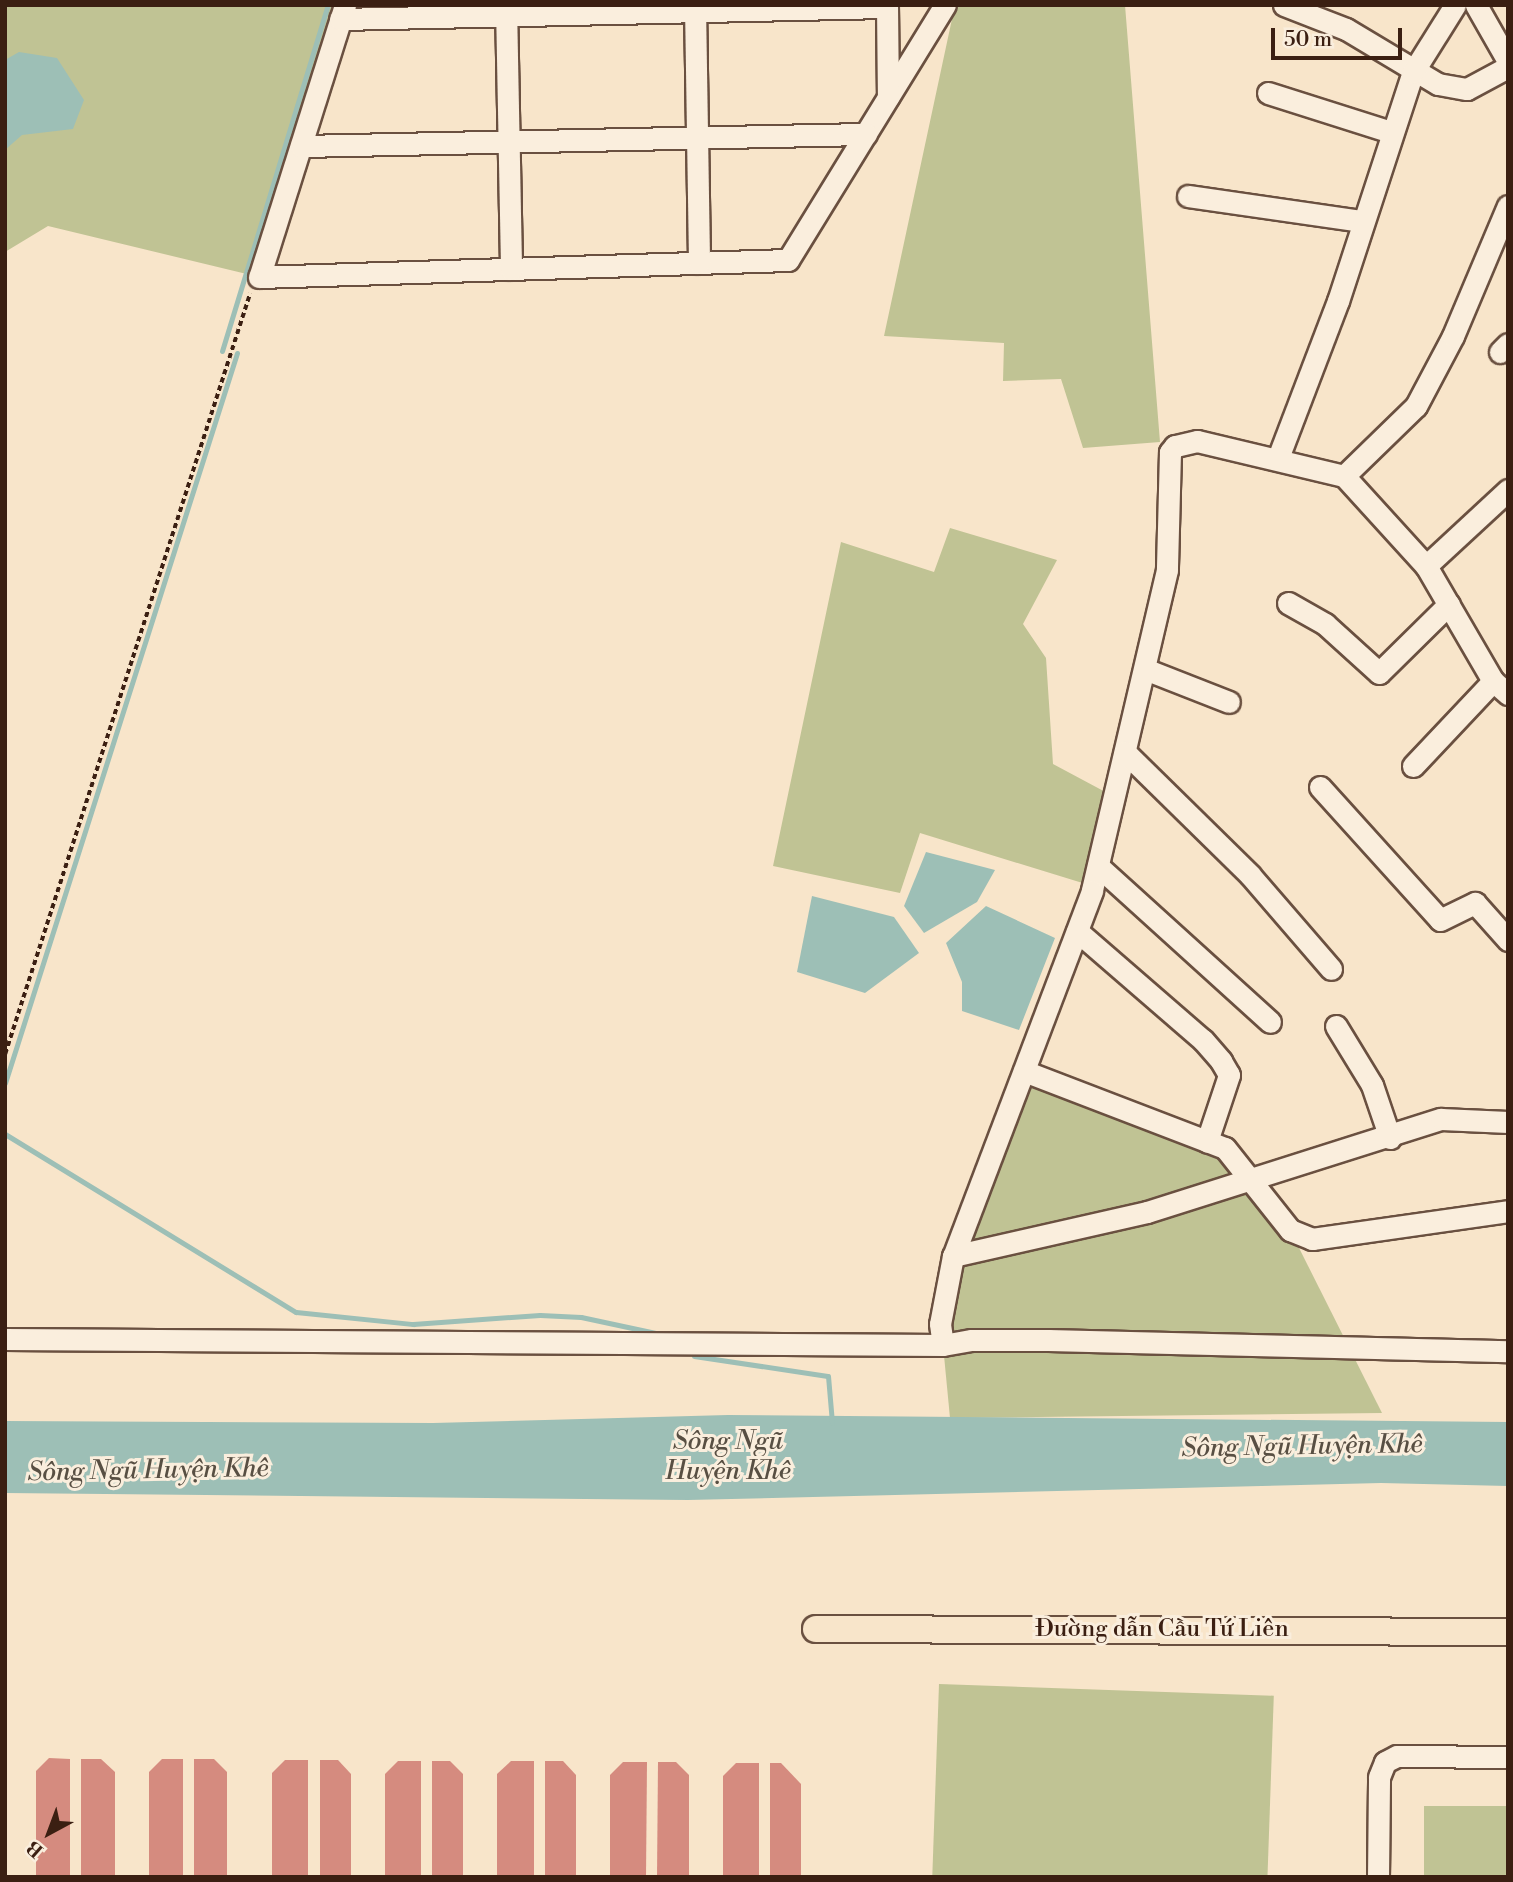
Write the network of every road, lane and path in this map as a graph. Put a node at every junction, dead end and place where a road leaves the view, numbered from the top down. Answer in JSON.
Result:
{"nodes":[{"id":1,"x":945,"y":5,"type":"edge"},
{"id":2,"x":1284,"y":5,"type":"edge"},
{"id":3,"x":1455,"y":5,"type":"edge"},
{"id":4,"x":1476,"y":5,"type":"edge"},
{"id":5,"x":887,"y":6,"type":"edge"},
{"id":6,"x":695,"y":8,"type":"edge"},
{"id":7,"x":506,"y":10,"type":"edge"},
{"id":8,"x":343,"y":12,"type":"edge"},
{"id":9,"x":1508,"y":61,"type":"edge"},
{"id":10,"x":1508,"y":67,"type":"edge"},
{"id":11,"x":1413,"y":72,"type":"junction"},
{"id":12,"x":1268,"y":93,"type":"dead end"},
{"id":13,"x":888,"y":97,"type":"junction"},
{"id":14,"x":1391,"y":132,"type":"junction"},
{"id":15,"x":866,"y":134,"type":"junction"},
{"id":16,"x":697,"y":137,"type":"junction"},
{"id":17,"x":509,"y":141,"type":"junction"},
{"id":18,"x":301,"y":146,"type":"junction"},
{"id":19,"x":1188,"y":196,"type":"dead end"},
{"id":20,"x":1508,"y":206,"type":"edge"},
{"id":21,"x":1362,"y":221,"type":"junction"},
{"id":22,"x":699,"y":263,"type":"junction"},
{"id":23,"x":511,"y":269,"type":"junction"},
{"id":24,"x":259,"y":277,"type":"junction"},
{"id":25,"x":1278,"y":458,"type":"junction"},
{"id":26,"x":1344,"y":476,"type":"junction"},
{"id":27,"x":1508,"y":490,"type":"edge"},
{"id":28,"x":1426,"y":566,"type":"junction"},
{"id":29,"x":1288,"y":603,"type":"dead end"},
{"id":30,"x":1449,"y":604,"type":"junction"},
{"id":31,"x":1145,"y":669,"type":"junction"},
{"id":32,"x":1500,"y":688,"type":"edge"},
{"id":33,"x":1229,"y":702,"type":"dead end"},
{"id":34,"x":1125,"y":752,"type":"junction"},
{"id":35,"x":1413,"y":766,"type":"dead end"},
{"id":36,"x":1320,"y":787,"type":"dead end"},
{"id":37,"x":1098,"y":866,"type":"junction"},
{"id":38,"x":1077,"y":931,"type":"junction"},
{"id":39,"x":1508,"y":940,"type":"edge"},
{"id":40,"x":1331,"y":969,"type":"dead end"},
{"id":41,"x":1270,"y":1022,"type":"dead end"},
{"id":42,"x":1336,"y":1026,"type":"dead end"},
{"id":43,"x":5,"y":1054,"type":"edge"},
{"id":44,"x":1024,"y":1071,"type":"junction"},
{"id":45,"x":1508,"y":1122,"type":"edge"},
{"id":46,"x":1390,"y":1138,"type":"junction"},
{"id":47,"x":1207,"y":1141,"type":"junction"},
{"id":48,"x":1252,"y":1180,"type":"junction"},
{"id":49,"x":1508,"y":1211,"type":"edge"},
{"id":50,"x":953,"y":1256,"type":"junction"},
{"id":51,"x":5,"y":1339,"type":"edge"},
{"id":52,"x":943,"y":1345,"type":"junction"},
{"id":53,"x":1508,"y":1350,"type":"edge"},
{"id":54,"x":816,"y":1629,"type":"dead end"},
{"id":55,"x":1508,"y":1632,"type":"edge"},
{"id":56,"x":1508,"y":1757,"type":"edge"},
{"id":57,"x":1378,"y":1877,"type":"edge"}],
"edges":[{"from":1,"to":13,"type":"street"},
{"from":2,"to":11,"type":"street"},
{"from":3,"to":11,"type":"street"},
{"from":4,"to":9,"type":"street"},
{"from":5,"to":6,"type":"street"},
{"from":5,"to":13,"type":"street"},
{"from":6,"to":7,"type":"street"},
{"from":6,"to":16,"type":"street"},
{"from":7,"to":8,"type":"street"},
{"from":7,"to":17,"type":"street"},
{"from":8,"to":18,"type":"street"},
{"from":10,"to":11,"type":"street"},
{"from":11,"to":14,"type":"street"},
{"from":12,"to":14,"type":"street"},
{"from":13,"to":15,"type":"street"},
{"from":14,"to":21,"type":"street"},
{"from":15,"to":16,"type":"street"},
{"from":15,"to":22,"type":"street"},
{"from":16,"to":17,"type":"street"},
{"from":16,"to":22,"type":"street"},
{"from":17,"to":18,"type":"street"},
{"from":17,"to":23,"type":"street"},
{"from":18,"to":24,"type":"street"},
{"from":19,"to":21,"type":"street"},
{"from":20,"to":26,"type":"street"},
{"from":21,"to":25,"type":"street"},
{"from":22,"to":23,"type":"street"},
{"from":23,"to":24,"type":"street"},
{"from":24,"to":43,"type":"path"},
{"from":25,"to":26,"type":"street"},
{"from":25,"to":31,"type":"street"},
{"from":26,"to":28,"type":"street"},
{"from":27,"to":28,"type":"street"},
{"from":28,"to":30,"type":"street"},
{"from":29,"to":30,"type":"street"},
{"from":30,"to":32,"type":"street"},
{"from":31,"to":33,"type":"street"},
{"from":31,"to":34,"type":"street"},
{"from":32,"to":35,"type":"street"},
{"from":34,"to":37,"type":"street"},
{"from":34,"to":40,"type":"street"},
{"from":36,"to":39,"type":"street"},
{"from":37,"to":38,"type":"street"},
{"from":37,"to":41,"type":"street"},
{"from":38,"to":44,"type":"street"},
{"from":38,"to":47,"type":"street"},
{"from":42,"to":46,"type":"street"},
{"from":44,"to":47,"type":"street"},
{"from":44,"to":50,"type":"street"},
{"from":45,"to":46,"type":"street"},
{"from":46,"to":48,"type":"street"},
{"from":47,"to":48,"type":"street"},
{"from":48,"to":49,"type":"street"},
{"from":48,"to":50,"type":"street"},
{"from":50,"to":52,"type":"street"},
{"from":51,"to":52,"type":"street"},
{"from":52,"to":53,"type":"street"},
{"from":54,"to":55,"type":"main road","name":"Đường dẫn Cầu Tứ Liên"},
{"from":56,"to":57,"type":"street"}]}
